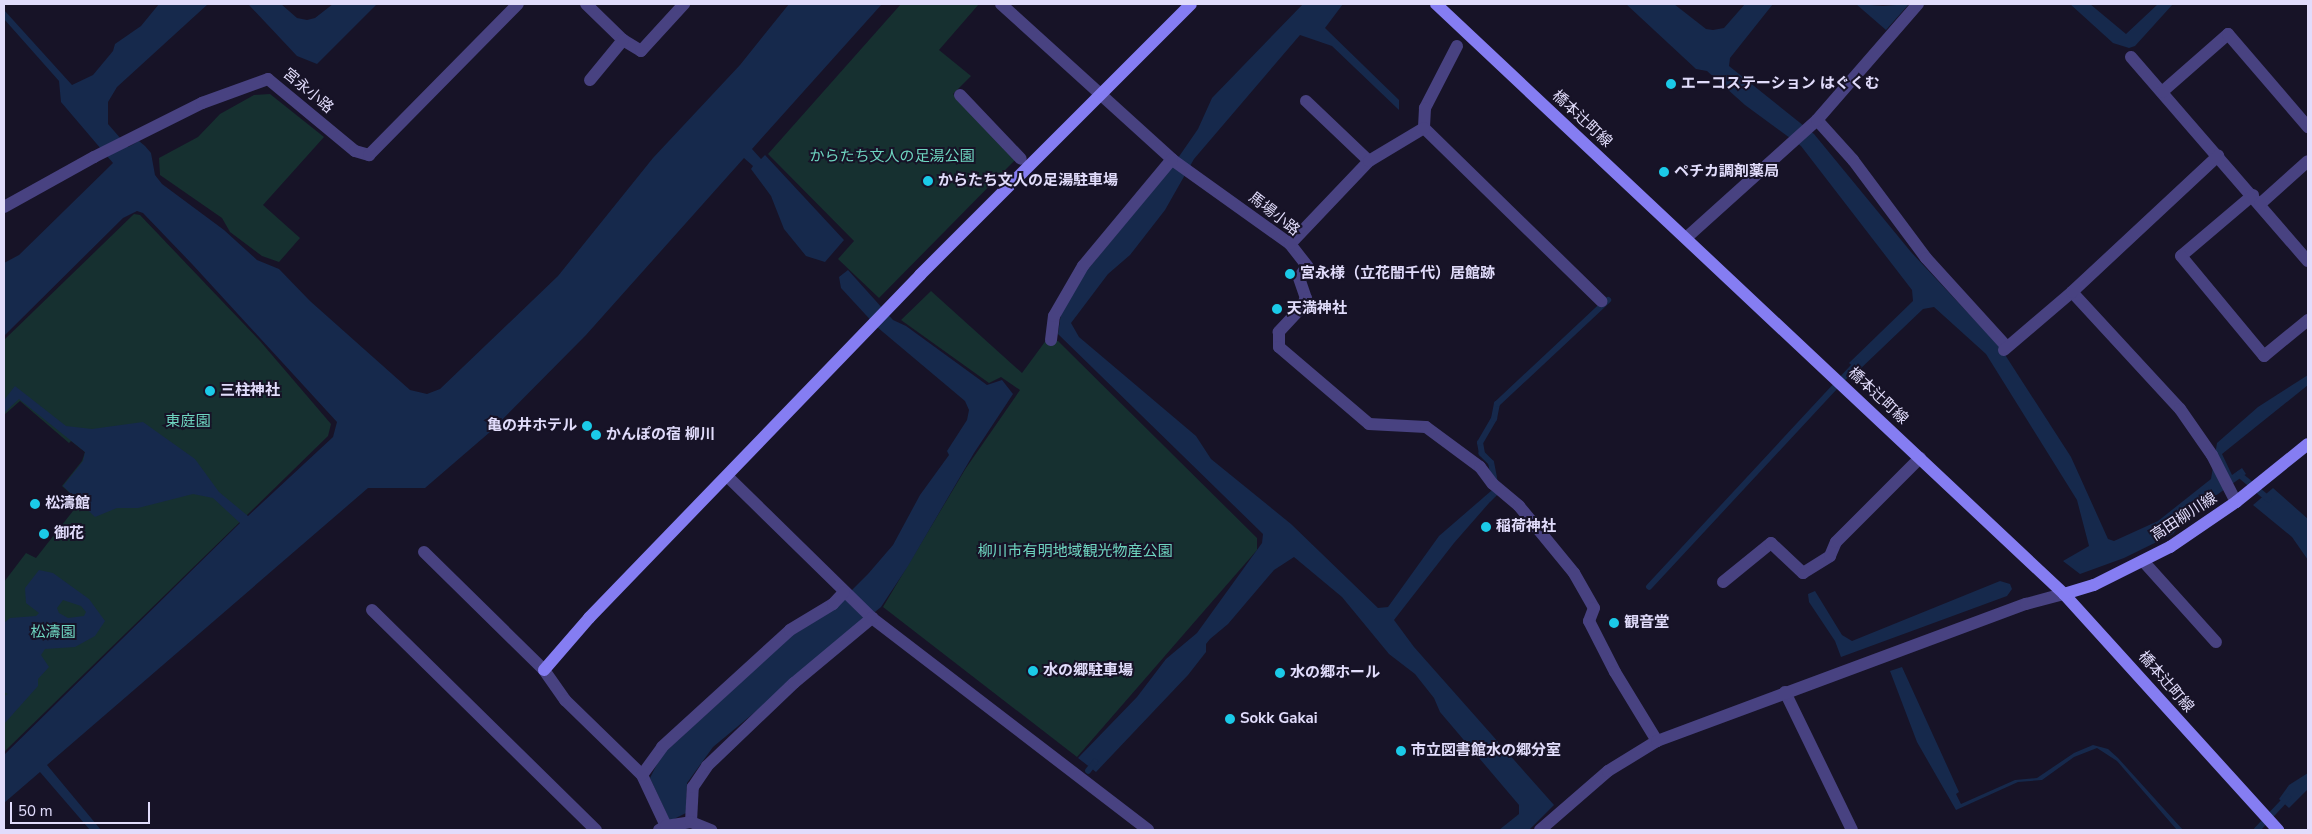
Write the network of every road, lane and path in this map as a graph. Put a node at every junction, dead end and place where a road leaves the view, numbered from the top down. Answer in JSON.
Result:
{"nodes":[{"id":1,"x":518,"y":4,"type":"edge"},
{"id":2,"x":586,"y":4,"type":"edge"},
{"id":3,"x":684,"y":4,"type":"edge"},
{"id":4,"x":1001,"y":4,"type":"edge"},
{"id":5,"x":1191,"y":4,"type":"edge"},
{"id":6,"x":1436,"y":4,"type":"edge"},
{"id":7,"x":1918,"y":4,"type":"edge"},
{"id":8,"x":623,"y":40,"type":"junction"},
{"id":9,"x":1457,"y":46,"type":"dead end"},
{"id":10,"x":2131,"y":57,"type":"dead end"},
{"id":11,"x":590,"y":80,"type":"dead end"},
{"id":12,"x":2162,"y":92,"type":"junction"},
{"id":13,"x":1101,"y":94,"type":"junction"},
{"id":14,"x":960,"y":95,"type":"dead end"},
{"id":15,"x":1306,"y":101,"type":"dead end"},
{"id":16,"x":1813,"y":124,"type":"junction"},
{"id":17,"x":2308,"y":127,"type":"edge"},
{"id":18,"x":1424,"y":128,"type":"junction"},
{"id":19,"x":2218,"y":156,"type":"junction"},
{"id":20,"x":1021,"y":159,"type":"dead end"},
{"id":21,"x":1173,"y":160,"type":"junction"},
{"id":22,"x":1369,"y":160,"type":"junction"},
{"id":23,"x":2308,"y":161,"type":"edge"},
{"id":24,"x":2256,"y":199,"type":"junction"},
{"id":25,"x":4,"y":207,"type":"edge"},
{"id":26,"x":1686,"y":238,"type":"junction"},
{"id":27,"x":1290,"y":244,"type":"junction"},
{"id":28,"x":2308,"y":260,"type":"edge"},
{"id":29,"x":2072,"y":292,"type":"junction"},
{"id":30,"x":1601,"y":301,"type":"dead end"},
{"id":31,"x":2308,"y":320,"type":"edge"},
{"id":32,"x":1051,"y":340,"type":"dead end"},
{"id":33,"x":2308,"y":444,"type":"edge"},
{"id":34,"x":1920,"y":458,"type":"junction"},
{"id":35,"x":727,"y":476,"type":"junction"},
{"id":36,"x":2236,"y":502,"type":"junction"},
{"id":37,"x":424,"y":552,"type":"dead end"},
{"id":38,"x":2143,"y":561,"type":"junction"},
{"id":39,"x":1723,"y":582,"type":"dead end"},
{"id":40,"x":844,"y":592,"type":"junction"},
{"id":41,"x":2064,"y":594,"type":"junction"},
{"id":42,"x":372,"y":610,"type":"dead end"},
{"id":43,"x":872,"y":618,"type":"junction"},
{"id":44,"x":2216,"y":642,"type":"dead end"},
{"id":45,"x":544,"y":670,"type":"junction"},
{"id":46,"x":1785,"y":692,"type":"junction"},
{"id":47,"x":1657,"y":741,"type":"junction"},
{"id":48,"x":642,"y":775,"type":"junction"},
{"id":49,"x":691,"y":822,"type":"junction"},
{"id":50,"x":663,"y":828,"type":"edge"},
{"id":51,"x":596,"y":830,"type":"edge"},
{"id":52,"x":711,"y":830,"type":"edge"},
{"id":53,"x":1148,"y":830,"type":"edge"},
{"id":54,"x":1540,"y":830,"type":"edge"},
{"id":55,"x":1852,"y":830,"type":"edge"},
{"id":56,"x":2278,"y":830,"type":"edge"}],
"edges":[{"from":1,"to":25,"type":"street","name":"宮永小路"},
{"from":2,"to":8,"type":"street"},
{"from":3,"to":8,"type":"street"},
{"from":4,"to":13,"type":"street","name":"馬場小路"},
{"from":5,"to":13,"type":"main road"},
{"from":6,"to":26,"type":"main road","name":"橋本辻町線"},
{"from":7,"to":16,"type":"street"},
{"from":8,"to":11,"type":"street"},
{"from":9,"to":18,"type":"street"},
{"from":10,"to":12,"type":"street"},
{"from":12,"to":17,"type":"street"},
{"from":12,"to":19,"type":"street"},
{"from":13,"to":21,"type":"street","name":"馬場小路"},
{"from":13,"to":35,"type":"main road"},
{"from":14,"to":20,"type":"street"},
{"from":15,"to":22,"type":"street"},
{"from":16,"to":26,"type":"street"},
{"from":16,"to":29,"type":"street"},
{"from":18,"to":22,"type":"street"},
{"from":18,"to":30,"type":"street"},
{"from":19,"to":24,"type":"street"},
{"from":19,"to":29,"type":"street"},
{"from":21,"to":27,"type":"street","name":"馬場小路"},
{"from":21,"to":32,"type":"street"},
{"from":22,"to":27,"type":"street"},
{"from":23,"to":24,"type":"street"},
{"from":24,"to":28,"type":"street"},
{"from":24,"to":31,"type":"street"},
{"from":26,"to":34,"type":"main road","name":"橋本辻町線"},
{"from":27,"to":47,"type":"street","name":"馬場小路"},
{"from":29,"to":36,"type":"street"},
{"from":33,"to":36,"type":"main road","name":"高田柳川線"},
{"from":34,"to":39,"type":"street"},
{"from":34,"to":41,"type":"main road","name":"橋本辻町線"},
{"from":35,"to":40,"type":"street"},
{"from":35,"to":45,"type":"main road"},
{"from":36,"to":38,"type":"main road","name":"高田柳川線"},
{"from":37,"to":45,"type":"street"},
{"from":38,"to":41,"type":"main road","name":"高田柳川線"},
{"from":38,"to":44,"type":"street"},
{"from":40,"to":43,"type":"street"},
{"from":40,"to":48,"type":"street"},
{"from":41,"to":46,"type":"street"},
{"from":41,"to":56,"type":"main road","name":"橋本辻町線"},
{"from":42,"to":51,"type":"street"},
{"from":43,"to":49,"type":"street"},
{"from":43,"to":53,"type":"street"},
{"from":45,"to":48,"type":"street"},
{"from":46,"to":47,"type":"street"},
{"from":46,"to":55,"type":"street"},
{"from":47,"to":54,"type":"street"},
{"from":48,"to":50,"type":"street"},
{"from":49,"to":50,"type":"street"},
{"from":49,"to":52,"type":"street"}]}
